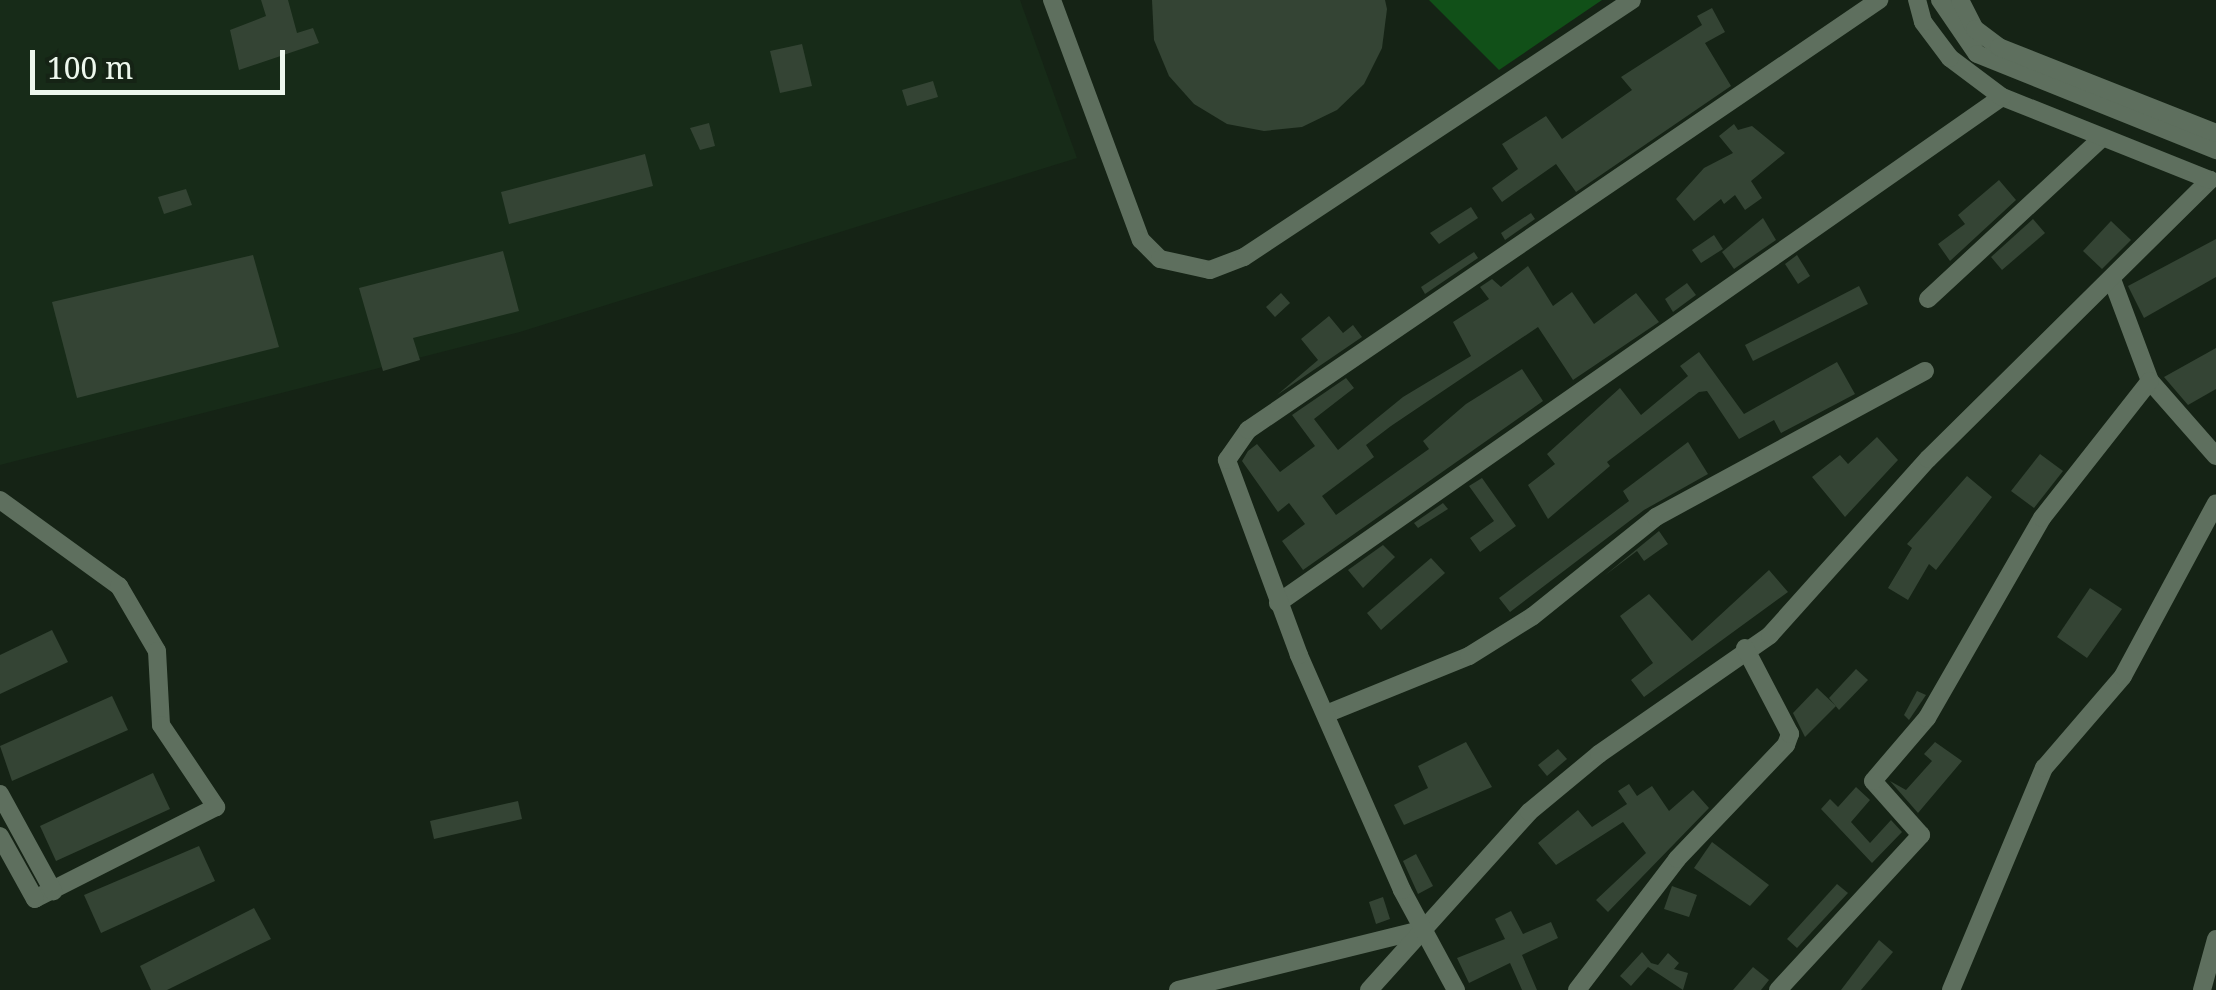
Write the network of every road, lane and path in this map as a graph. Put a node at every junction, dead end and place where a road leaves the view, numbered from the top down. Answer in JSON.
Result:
{"nodes":[{"id":1,"x":1052,"y":0,"type":"edge"},
{"id":2,"x":1632,"y":0,"type":"edge"},
{"id":3,"x":1880,"y":0,"type":"edge"},
{"id":4,"x":1918,"y":0,"type":"edge"},
{"id":5,"x":1940,"y":0,"type":"edge"},
{"id":6,"x":1960,"y":0,"type":"edge"},
{"id":7,"x":2002,"y":97,"type":"junction"},
{"id":8,"x":2216,"y":133,"type":"edge"},
{"id":9,"x":2101,"y":139,"type":"junction"},
{"id":10,"x":2216,"y":150,"type":"edge"},
{"id":11,"x":2213,"y":175,"type":"edge"},
{"id":12,"x":2114,"y":282,"type":"junction"},
{"id":13,"x":1928,"y":298,"type":"dead end"},
{"id":14,"x":1925,"y":371,"type":"dead end"},
{"id":15,"x":2150,"y":381,"type":"junction"},
{"id":16,"x":2216,"y":456,"type":"edge"},
{"id":17,"x":0,"y":500,"type":"edge"},
{"id":18,"x":2216,"y":503,"type":"edge"},
{"id":19,"x":1278,"y":602,"type":"junction"},
{"id":20,"x":1745,"y":648,"type":"junction"},
{"id":21,"x":1326,"y":714,"type":"junction"},
{"id":22,"x":0,"y":794,"type":"edge"},
{"id":23,"x":0,"y":836,"type":"edge"},
{"id":24,"x":53,"y":891,"type":"junction"},
{"id":25,"x":1422,"y":930,"type":"junction"},
{"id":26,"x":2216,"y":940,"type":"edge"},
{"id":27,"x":1178,"y":990,"type":"edge"},
{"id":28,"x":1369,"y":990,"type":"edge"},
{"id":29,"x":1456,"y":990,"type":"edge"},
{"id":30,"x":1577,"y":990,"type":"edge"},
{"id":31,"x":1778,"y":990,"type":"edge"},
{"id":32,"x":1951,"y":990,"type":"edge"},
{"id":33,"x":2202,"y":990,"type":"edge"}],
"edges":[{"from":1,"to":2,"type":"street"},
{"from":3,"to":19,"type":"street"},
{"from":4,"to":7,"type":"street"},
{"from":5,"to":10,"type":"street"},
{"from":6,"to":8,"type":"street"},
{"from":7,"to":9,"type":"street"},
{"from":7,"to":19,"type":"street"},
{"from":9,"to":11,"type":"street"},
{"from":9,"to":13,"type":"street"},
{"from":11,"to":12,"type":"street"},
{"from":12,"to":15,"type":"street"},
{"from":12,"to":20,"type":"street"},
{"from":14,"to":21,"type":"street"},
{"from":15,"to":16,"type":"street"},
{"from":15,"to":31,"type":"street"},
{"from":17,"to":24,"type":"street"},
{"from":18,"to":32,"type":"street"},
{"from":19,"to":21,"type":"street"},
{"from":20,"to":25,"type":"street"},
{"from":20,"to":30,"type":"street"},
{"from":21,"to":25,"type":"street"},
{"from":22,"to":24,"type":"street"},
{"from":23,"to":24,"type":"street"},
{"from":25,"to":27,"type":"street"},
{"from":25,"to":28,"type":"street"},
{"from":25,"to":29,"type":"street"},
{"from":26,"to":33,"type":"street"}]}
